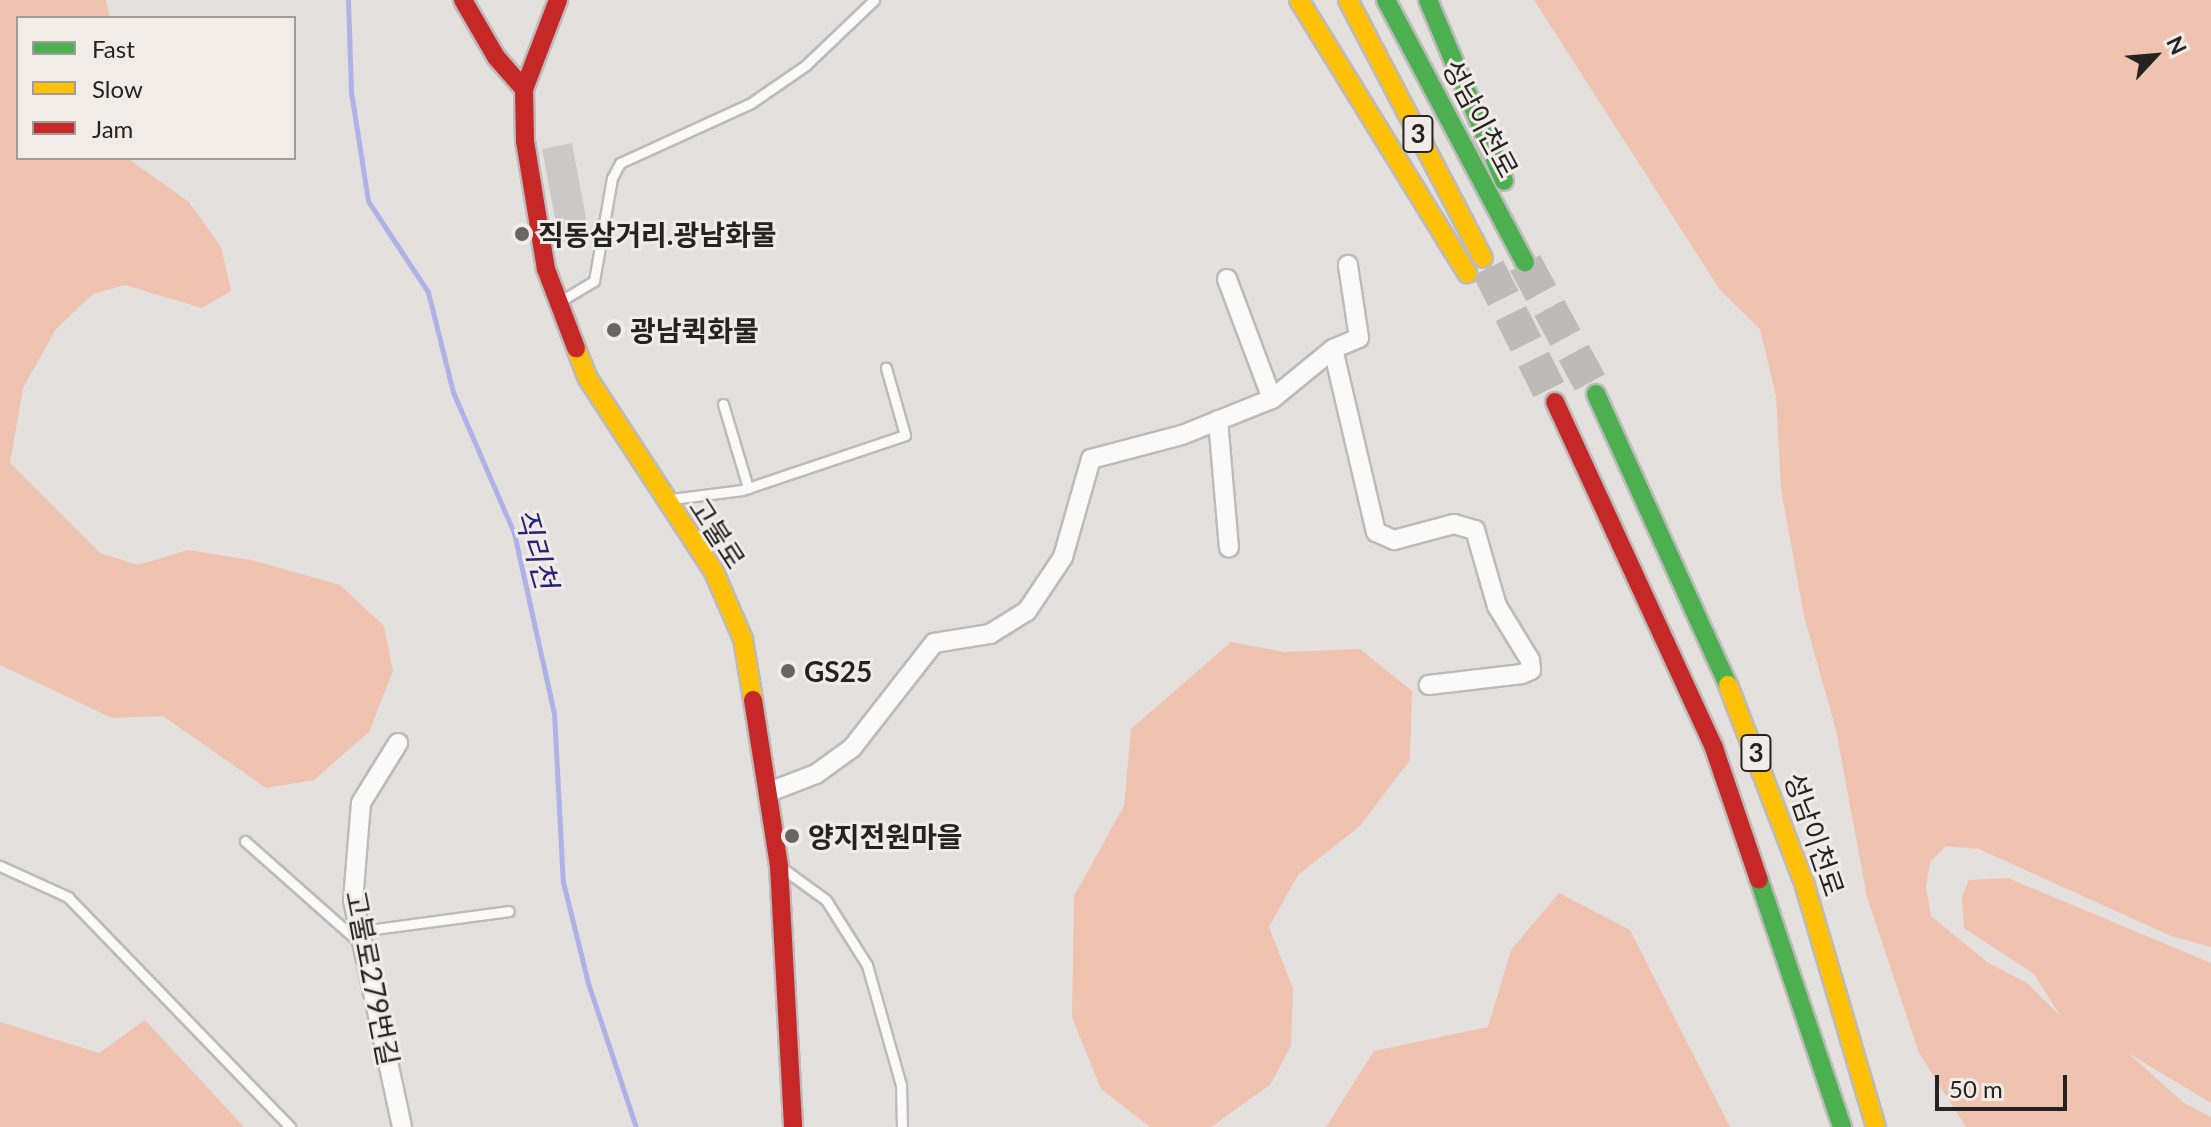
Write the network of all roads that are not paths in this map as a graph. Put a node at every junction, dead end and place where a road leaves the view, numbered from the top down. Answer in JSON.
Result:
{"nodes":[{"id":1,"x":463,"y":0,"type":"edge"},
{"id":2,"x":558,"y":0,"type":"edge"},
{"id":3,"x":874,"y":0,"type":"edge"},
{"id":4,"x":1299,"y":0,"type":"edge"},
{"id":5,"x":1348,"y":0,"type":"edge"},
{"id":6,"x":1386,"y":0,"type":"edge"},
{"id":7,"x":1428,"y":0,"type":"edge"},
{"id":8,"x":524,"y":89,"type":"junction"},
{"id":9,"x":1348,"y":265,"type":"dead end"},
{"id":10,"x":1488,"y":268,"type":"tunnel mouth"},
{"id":11,"x":1467,"y":273,"type":"tunnel mouth"},
{"id":12,"x":1227,"y":279,"type":"dead end"},
{"id":13,"x":556,"y":303,"type":"junction"},
{"id":14,"x":1333,"y":349,"type":"junction"},
{"id":15,"x":886,"y":368,"type":"dead end"},
{"id":16,"x":1596,"y":394,"type":"tunnel mouth"},
{"id":17,"x":1272,"y":399,"type":"junction"},
{"id":18,"x":1555,"y":402,"type":"tunnel mouth"},
{"id":19,"x":723,"y":404,"type":"dead end"},
{"id":20,"x":1218,"y":420,"type":"junction"},
{"id":21,"x":748,"y":488,"type":"junction"},
{"id":22,"x":663,"y":500,"type":"junction"},
{"id":23,"x":1229,"y":548,"type":"dead end"},
{"id":24,"x":1429,"y":685,"type":"dead end"},
{"id":25,"x":398,"y":743,"type":"dead end"},
{"id":26,"x":769,"y":792,"type":"junction"},
{"id":27,"x":245,"y":841,"type":"dead end"},
{"id":28,"x":0,"y":866,"type":"edge"},
{"id":29,"x":779,"y":866,"type":"junction"},
{"id":30,"x":509,"y":911,"type":"dead end"},
{"id":31,"x":361,"y":938,"type":"junction"},
{"id":32,"x":290,"y":1127,"type":"edge"},
{"id":33,"x":402,"y":1127,"type":"edge"},
{"id":34,"x":793,"y":1127,"type":"edge"},
{"id":35,"x":902,"y":1127,"type":"edge"},
{"id":36,"x":1842,"y":1127,"type":"edge"},
{"id":37,"x":1876,"y":1127,"type":"edge"}],
"edges":[{"from":1,"to":8,"type":"main road"},
{"from":2,"to":8,"type":"main road","name":"고불로"},
{"from":3,"to":13,"type":"lane"},
{"from":4,"to":11,"type":"main road"},
{"from":5,"to":10,"type":"main road","number":"3"},
{"from":6,"to":7,"type":"main road","name":"성남이천로","number":"3"},
{"from":8,"to":13,"type":"main road","name":"고불로"},
{"from":9,"to":14,"type":"street"},
{"from":12,"to":17,"type":"street"},
{"from":13,"to":22,"type":"main road","name":"고불로"},
{"from":14,"to":17,"type":"street"},
{"from":14,"to":24,"type":"street"},
{"from":15,"to":21,"type":"lane"},
{"from":16,"to":37,"type":"main road","name":"성남이천로","number":"3"},
{"from":17,"to":20,"type":"street"},
{"from":18,"to":36,"type":"main road","number":"3"},
{"from":19,"to":21,"type":"lane"},
{"from":20,"to":23,"type":"street"},
{"from":20,"to":26,"type":"street"},
{"from":21,"to":22,"type":"lane"},
{"from":22,"to":26,"type":"main road","name":"고불로"},
{"from":25,"to":31,"type":"street","name":"고불로279번길"},
{"from":26,"to":29,"type":"main road","name":"고불로"},
{"from":27,"to":31,"type":"lane"},
{"from":28,"to":32,"type":"lane"},
{"from":29,"to":34,"type":"main road","name":"고불로"},
{"from":29,"to":35,"type":"lane"},
{"from":30,"to":31,"type":"lane"},
{"from":31,"to":33,"type":"street","name":"고불로279번길"}]}
